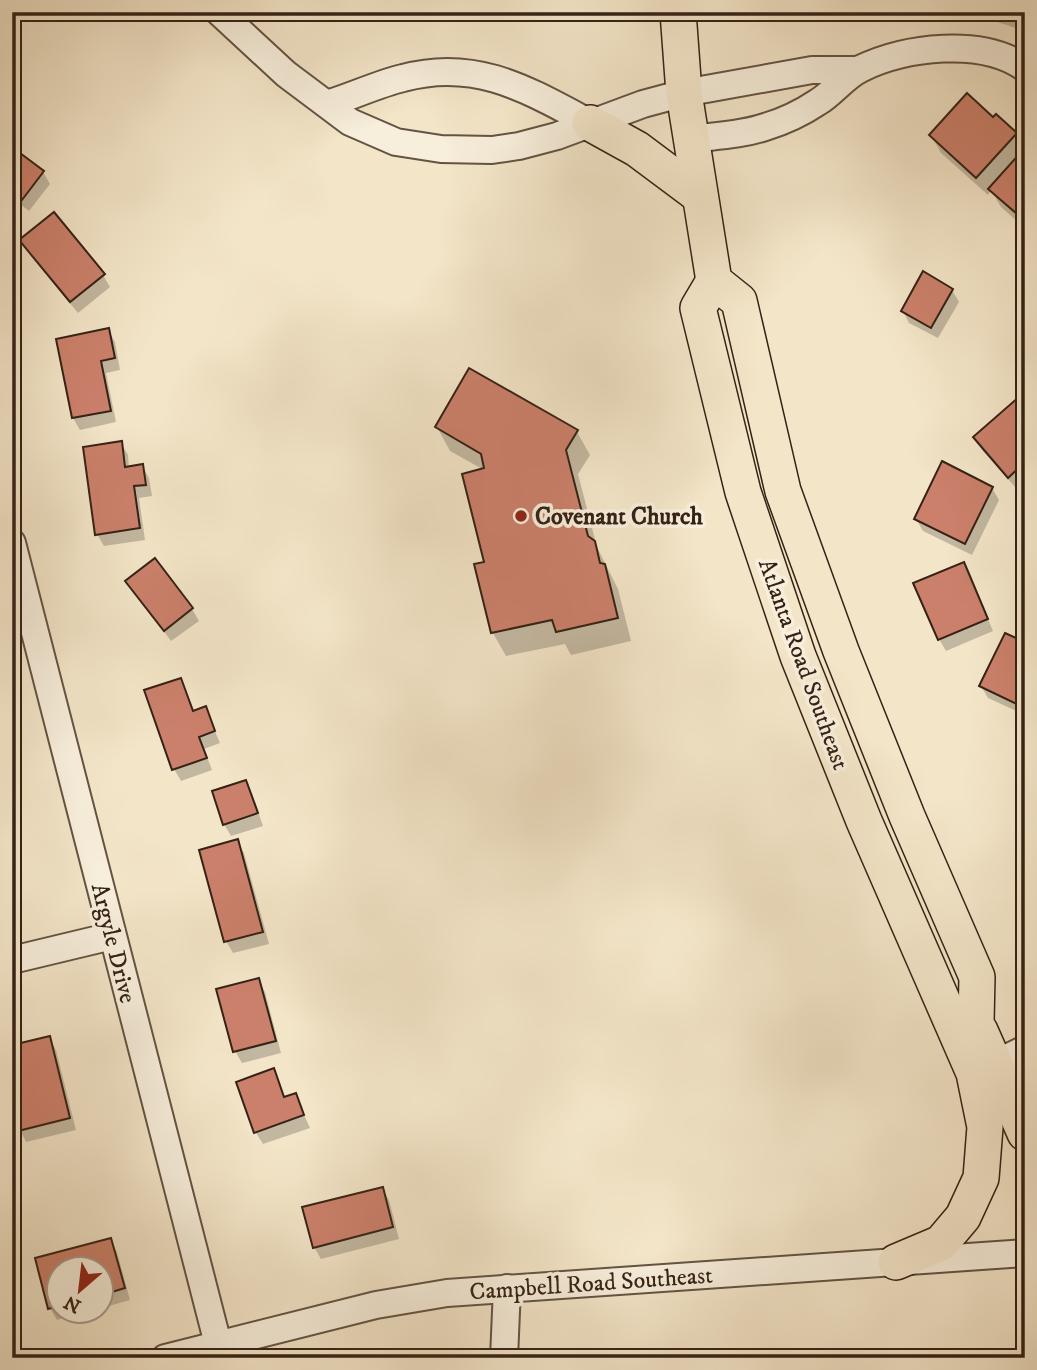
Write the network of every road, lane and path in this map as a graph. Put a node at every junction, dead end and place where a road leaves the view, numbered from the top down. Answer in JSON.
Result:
{"nodes":[{"id":1,"x":219,"y":12,"type":"edge"},
{"id":2,"x":678,"y":12,"type":"edge"},
{"id":3,"x":1025,"y":68,"type":"edge"},
{"id":4,"x":858,"y":70,"type":"junction"},
{"id":5,"x":684,"y":93,"type":"junction"},
{"id":6,"x":327,"y":104,"type":"junction"},
{"id":7,"x":590,"y":123,"type":"junction"},
{"id":8,"x":691,"y":139,"type":"junction"},
{"id":9,"x":700,"y":196,"type":"junction"},
{"id":10,"x":714,"y":281,"type":"junction"},
{"id":11,"x":12,"y":543,"type":"edge"},
{"id":12,"x":112,"y":936,"type":"junction"},
{"id":13,"x":12,"y":960,"type":"edge"},
{"id":14,"x":936,"y":987,"type":"junction"},
{"id":15,"x":976,"y":1022,"type":"junction"},
{"id":16,"x":1010,"y":1057,"type":"edge"},
{"id":17,"x":1025,"y":1133,"type":"edge"},
{"id":18,"x":1025,"y":1253,"type":"edge"},
{"id":19,"x":896,"y":1262,"type":"junction"},
{"id":20,"x":507,"y":1288,"type":"junction"},
{"id":21,"x":218,"y":1343,"type":"junction"},
{"id":22,"x":165,"y":1358,"type":"edge"},
{"id":23,"x":504,"y":1358,"type":"edge"}],
"edges":[{"from":1,"to":6,"type":"street"},
{"from":2,"to":5,"type":"main road"},
{"from":3,"to":4,"type":"street"},
{"from":4,"to":5,"type":"street"},
{"from":4,"to":8,"type":"street"},
{"from":5,"to":7,"type":"street"},
{"from":5,"to":8,"type":"main road"},
{"from":6,"to":7,"type":"street"},
{"from":6,"to":7,"type":"street"},
{"from":7,"to":9,"type":"main road"},
{"from":8,"to":9,"type":"main road"},
{"from":9,"to":10,"type":"main road"},
{"from":10,"to":14,"type":"main road","name":"Atlanta Road Southeast"},
{"from":10,"to":15,"type":"main road","name":"Atlanta Road Southeast"},
{"from":11,"to":12,"type":"street","name":"Argyle Drive"},
{"from":12,"to":13,"type":"street"},
{"from":12,"to":21,"type":"street","name":"Argyle Drive"},
{"from":14,"to":15,"type":"main road","name":"Atlanta Road Southeast"},
{"from":14,"to":19,"type":"main road"},
{"from":15,"to":16,"type":"main road","name":"Atlanta Road Southeast"},
{"from":16,"to":17,"type":"main road","name":"Atlanta Road Southeast"},
{"from":18,"to":19,"type":"street","name":"Campbell Road Southeast"},
{"from":19,"to":20,"type":"street","name":"Campbell Road Southeast"},
{"from":20,"to":21,"type":"street","name":"Campbell Road Southeast"},
{"from":20,"to":23,"type":"street"},
{"from":21,"to":22,"type":"street","name":"Campbell Road Southeast"}]}
